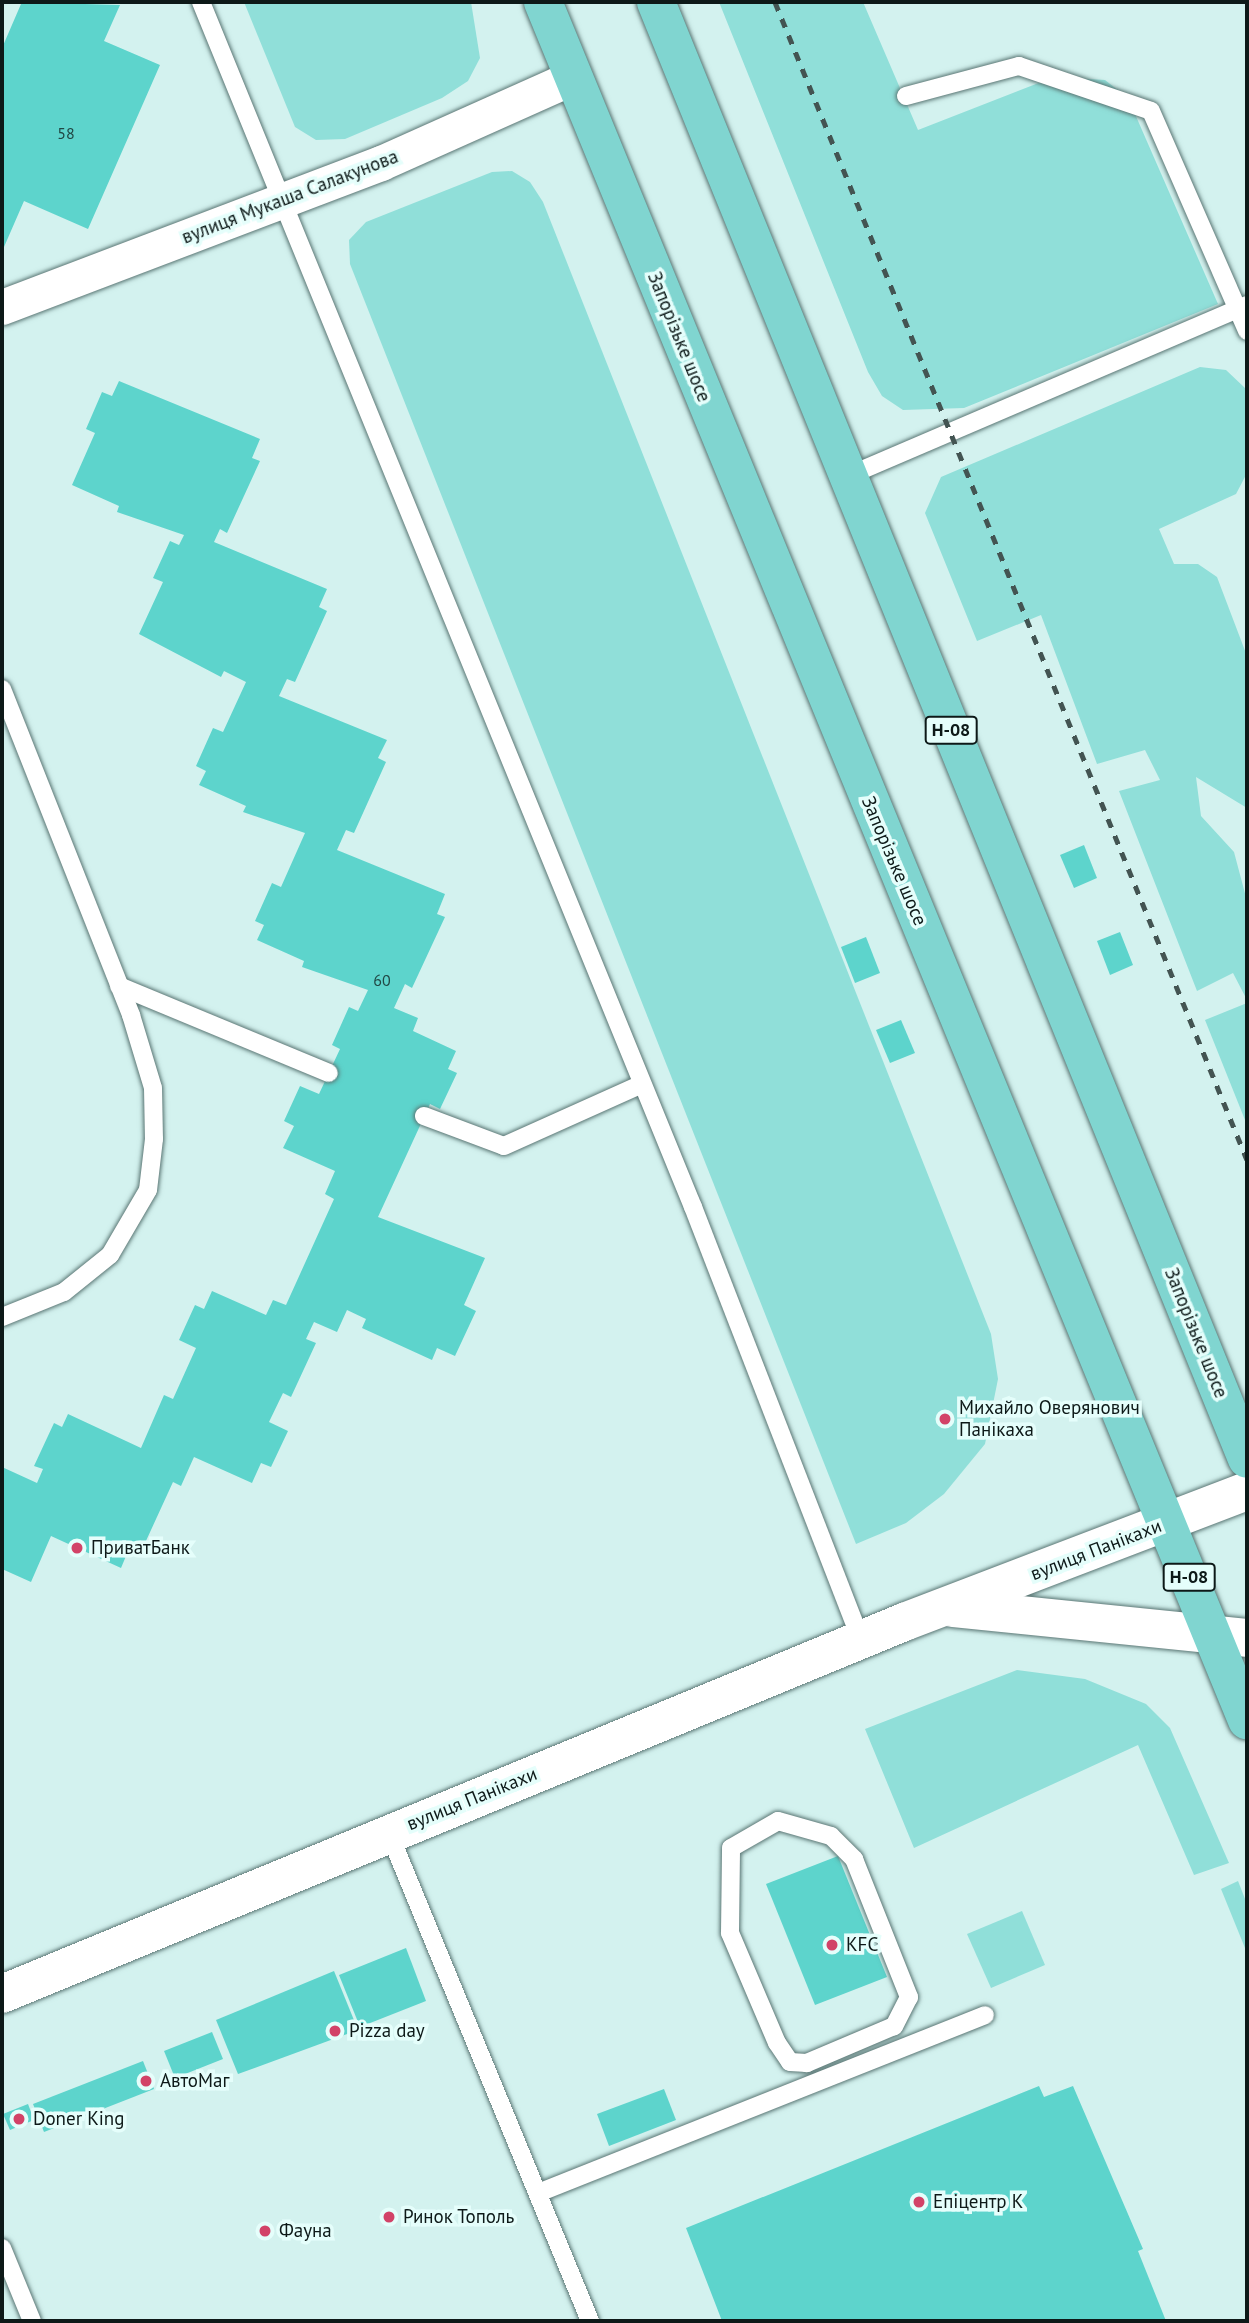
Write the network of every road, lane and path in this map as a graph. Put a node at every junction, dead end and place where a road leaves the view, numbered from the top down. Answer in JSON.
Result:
{"nodes":[{"id":1,"x":201,"y":2,"type":"edge"},
{"id":2,"x":543,"y":2,"type":"edge"},
{"id":3,"x":656,"y":2,"type":"edge"},
{"id":4,"x":573,"y":77,"type":"junction"},
{"id":5,"x":906,"y":96,"type":"dead end"},
{"id":6,"x":284,"y":199,"type":"junction"},
{"id":7,"x":1243,"y":306,"type":"edge"},
{"id":8,"x":2,"y":307,"type":"edge"},
{"id":9,"x":1247,"y":331,"type":"edge"},
{"id":10,"x":848,"y":476,"type":"junction"},
{"id":11,"x":2,"y":689,"type":"edge"},
{"id":12,"x":119,"y":986,"type":"junction"},
{"id":13,"x":329,"y":1073,"type":"dead end"},
{"id":14,"x":640,"y":1085,"type":"junction"},
{"id":15,"x":424,"y":1116,"type":"dead end"},
{"id":16,"x":2,"y":1317,"type":"edge"},
{"id":17,"x":1247,"y":1459,"type":"edge"},
{"id":18,"x":1247,"y":1491,"type":"edge"},
{"id":19,"x":1168,"y":1523,"type":"junction"},
{"id":20,"x":944,"y":1608,"type":"junction"},
{"id":21,"x":1210,"y":1631,"type":"junction"},
{"id":22,"x":1247,"y":1638,"type":"edge"},
{"id":23,"x":861,"y":1640,"type":"junction"},
{"id":24,"x":1247,"y":1720,"type":"edge"},
{"id":25,"x":389,"y":1833,"type":"junction"},
{"id":26,"x":730,"y":1933,"type":"joint"},
{"id":27,"x":2,"y":1994,"type":"edge"},
{"id":28,"x":985,"y":2015,"type":"dead end"},
{"id":29,"x":538,"y":2193,"type":"junction"},
{"id":30,"x":2,"y":2248,"type":"edge"},
{"id":31,"x":32,"y":2321,"type":"edge"},
{"id":32,"x":590,"y":2321,"type":"edge"}],
"edges":[{"from":1,"to":6,"type":"lane"},
{"from":2,"to":4,"type":"main road","name":"Запорізьке шосе","number":"Н-08"},
{"from":3,"to":10,"type":"main road","name":"Запорізьке шосе","number":"Н-08"},
{"from":4,"to":6,"type":"street","name":"вулиця Мукаша Салакунова"},
{"from":4,"to":19,"type":"main road","name":"Запорізьке шосе","number":"Н-08"},
{"from":5,"to":7,"type":"lane"},
{"from":6,"to":8,"type":"street","name":"вулиця Мукаша Салакунова"},
{"from":6,"to":14,"type":"lane"},
{"from":7,"to":9,"type":"lane"},
{"from":7,"to":10,"type":"lane"},
{"from":10,"to":17,"type":"main road","name":"Запорізьке шосе","number":"Н-08"},
{"from":11,"to":12,"type":"lane"},
{"from":12,"to":13,"type":"lane"},
{"from":12,"to":16,"type":"lane"},
{"from":14,"to":15,"type":"lane"},
{"from":14,"to":23,"type":"lane"},
{"from":18,"to":19,"type":"main road","name":"вулиця Панікахи"},
{"from":19,"to":20,"type":"main road","name":"вулиця Панікахи"},
{"from":19,"to":21,"type":"main road","name":"Запорізьке шосе","number":"Н-08"},
{"from":20,"to":21,"type":"main road","name":"вулиця Панікахи"},
{"from":20,"to":23,"type":"main road","name":"вулиця Панікахи"},
{"from":21,"to":22,"type":"main road","name":"вулиця Панікахи"},
{"from":21,"to":24,"type":"main road","name":"Запорізьке шосе","number":"Н-08"},
{"from":23,"to":25,"type":"main road","name":"вулиця Панікахи"},
{"from":25,"to":27,"type":"main road","name":"вулиця Панікахи"},
{"from":25,"to":29,"type":"lane"},
{"from":26,"to":26,"type":"lane"},
{"from":28,"to":29,"type":"lane"},
{"from":29,"to":32,"type":"lane"},
{"from":30,"to":31,"type":"lane"}]}
